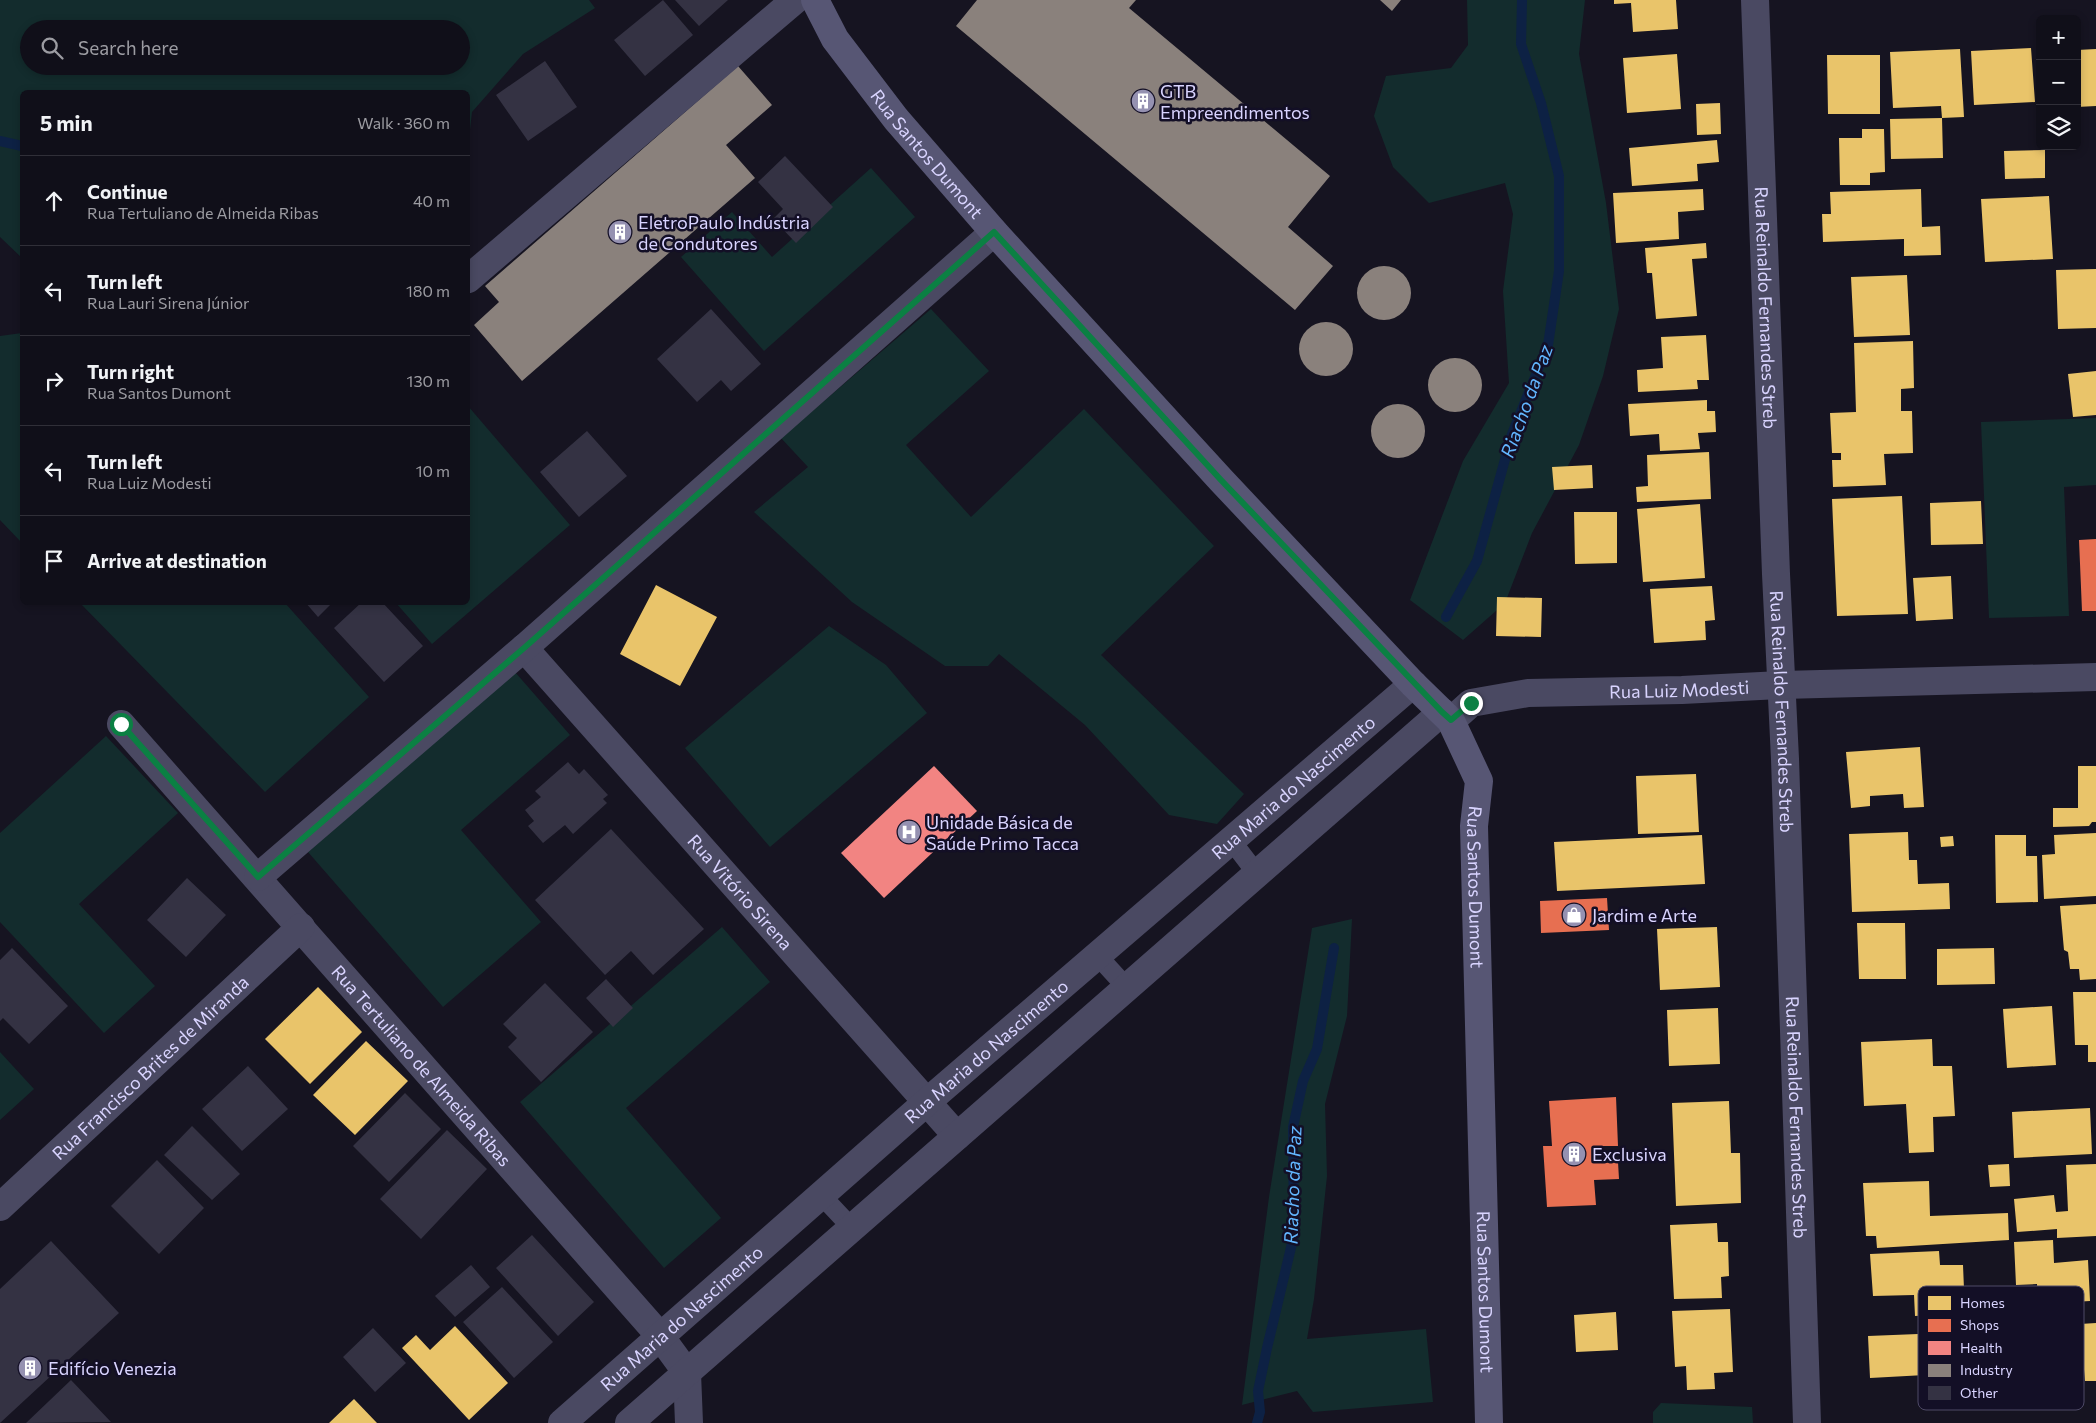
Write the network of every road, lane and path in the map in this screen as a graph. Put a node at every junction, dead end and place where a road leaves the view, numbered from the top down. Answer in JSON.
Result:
{"nodes":[{"id":1,"x":795,"y":0,"type":"edge"},
{"id":2,"x":815,"y":0,"type":"edge"},
{"id":3,"x":1755,"y":0,"type":"edge"},
{"id":4,"x":994,"y":232,"type":"junction"},
{"id":5,"x":470,"y":277,"type":"edge"},
{"id":6,"x":524,"y":648,"type":"junction"},
{"id":7,"x":2096,"y":677,"type":"edge"},
{"id":8,"x":1413,"y":684,"type":"junction"},
{"id":9,"x":1782,"y":685,"type":"junction"},
{"id":10,"x":1446,"y":716,"type":"junction"},
{"id":11,"x":121,"y":724,"type":"dead end"},
{"id":12,"x":1231,"y":840,"type":"junction"},
{"id":13,"x":1257,"y":874,"type":"junction"},
{"id":14,"x":258,"y":877,"type":"junction"},
{"id":15,"x":301,"y":927,"type":"junction"},
{"id":16,"x":1098,"y":955,"type":"junction"},
{"id":17,"x":1127,"y":988,"type":"junction"},
{"id":18,"x":928,"y":1101,"type":"junction"},
{"id":19,"x":957,"y":1136,"type":"junction"},
{"id":20,"x":820,"y":1195,"type":"junction"},
{"id":21,"x":0,"y":1207,"type":"edge"},
{"id":22,"x":852,"y":1228,"type":"junction"},
{"id":23,"x":660,"y":1336,"type":"junction"},
{"id":24,"x":687,"y":1373,"type":"junction"},
{"id":25,"x":562,"y":1423,"type":"edge"},
{"id":26,"x":629,"y":1423,"type":"edge"},
{"id":27,"x":689,"y":1423,"type":"edge"},
{"id":28,"x":1490,"y":1423,"type":"edge"},
{"id":29,"x":1807,"y":1423,"type":"edge"}],
"edges":[{"from":1,"to":5,"type":"street"},
{"from":2,"to":4,"type":"main road","name":"Rua Santos Dumont"},
{"from":3,"to":9,"type":"street","name":"Rua Reinaldo Fernandes Streb"},
{"from":4,"to":6,"type":"street"},
{"from":4,"to":8,"type":"main road","name":"Rua Santos Dumont"},
{"from":6,"to":14,"type":"street"},
{"from":6,"to":18,"type":"street","name":"Rua Vitório Sirena"},
{"from":7,"to":9,"type":"street","name":"Rua Luiz Modesti"},
{"from":8,"to":10,"type":"main road","name":"Rua Santos Dumont"},
{"from":8,"to":12,"type":"street","name":"Rua Maria do Nascimento"},
{"from":9,"to":10,"type":"street","name":"Rua Luiz Modesti"},
{"from":9,"to":29,"type":"street","name":"Rua Reinaldo Fernandes Streb"},
{"from":10,"to":13,"type":"street"},
{"from":10,"to":28,"type":"main road","name":"Rua Santos Dumont"},
{"from":11,"to":14,"type":"street","name":"Rua Tertuliano de Almeida Ribas"},
{"from":12,"to":13,"type":"lane"},
{"from":12,"to":16,"type":"street","name":"Rua Maria do Nascimento"},
{"from":13,"to":17,"type":"street"},
{"from":14,"to":15,"type":"street","name":"Rua Tertuliano de Almeida Ribas"},
{"from":15,"to":21,"type":"street","name":"Rua Francisco Brites de Miranda"},
{"from":15,"to":23,"type":"street","name":"Rua Tertuliano de Almeida Ribas"},
{"from":16,"to":17,"type":"lane"},
{"from":16,"to":18,"type":"street","name":"Rua Maria do Nascimento"},
{"from":17,"to":19,"type":"street"},
{"from":18,"to":19,"type":"street","name":"Rua Vitório Sirena"},
{"from":18,"to":20,"type":"street","name":"Rua Maria do Nascimento"},
{"from":19,"to":22,"type":"street"},
{"from":20,"to":22,"type":"lane"},
{"from":20,"to":23,"type":"street","name":"Rua Maria do Nascimento"},
{"from":22,"to":24,"type":"street"},
{"from":23,"to":24,"type":"street","name":"Rua Tertuliano de Almeida Ribas"},
{"from":23,"to":25,"type":"street","name":"Rua Maria do Nascimento"},
{"from":24,"to":26,"type":"street"},
{"from":24,"to":27,"type":"street"}]}
